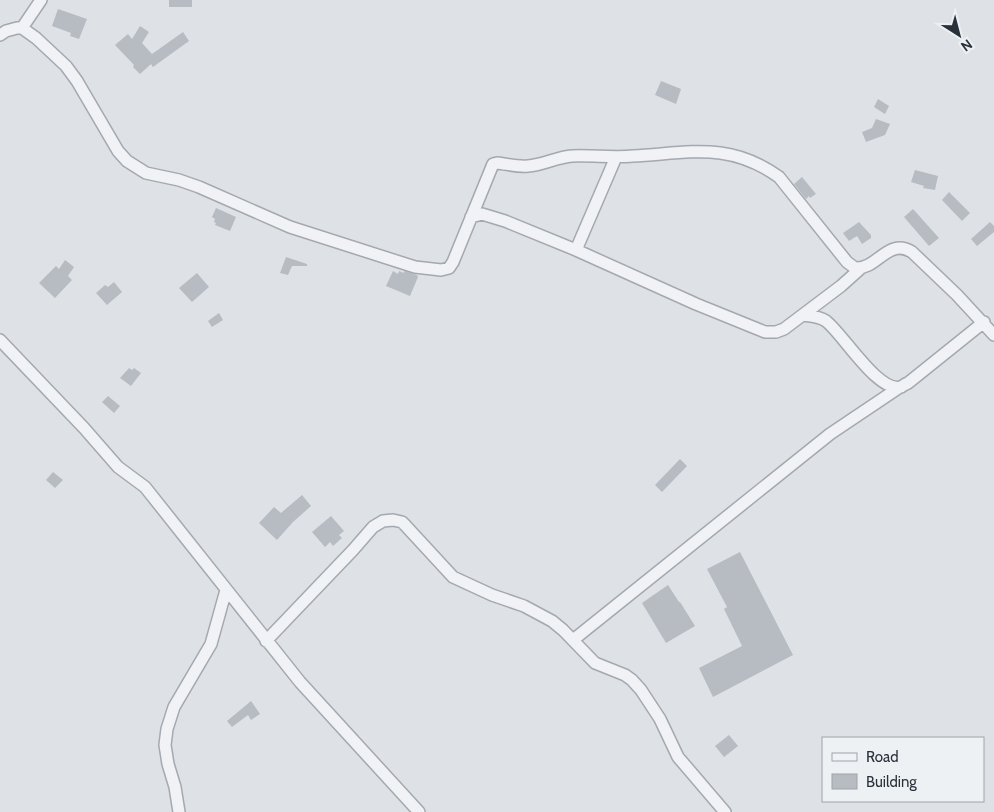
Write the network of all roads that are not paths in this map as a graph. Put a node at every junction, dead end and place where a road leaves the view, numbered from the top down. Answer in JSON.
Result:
{"nodes":[{"id":1,"x":41,"y":0,"type":"edge"},
{"id":2,"x":22,"y":28,"type":"junction"},
{"id":3,"x":0,"y":35,"type":"edge"},
{"id":4,"x":616,"y":157,"type":"junction"},
{"id":5,"x":471,"y":217,"type":"junction"},
{"id":6,"x":576,"y":250,"type":"junction"},
{"id":7,"x":860,"y":269,"type":"junction"},
{"id":8,"x":803,"y":315,"type":"junction"},
{"id":9,"x":984,"y":322,"type":"junction"},
{"id":10,"x":994,"y":334,"type":"edge"},
{"id":11,"x":0,"y":340,"type":"edge"},
{"id":12,"x":900,"y":387,"type":"junction"},
{"id":13,"x":226,"y":590,"type":"junction"},
{"id":14,"x":573,"y":640,"type":"junction"},
{"id":15,"x":266,"y":641,"type":"junction"},
{"id":16,"x":179,"y":812,"type":"edge"},
{"id":17,"x":419,"y":812,"type":"edge"},
{"id":18,"x":725,"y":812,"type":"edge"}],
"edges":[{"from":1,"to":2,"type":"street"},
{"from":2,"to":3,"type":"street"},
{"from":2,"to":5,"type":"street"},
{"from":4,"to":5,"type":"street"},
{"from":4,"to":6,"type":"street"},
{"from":4,"to":7,"type":"street"},
{"from":5,"to":6,"type":"street"},
{"from":6,"to":8,"type":"street"},
{"from":7,"to":8,"type":"street"},
{"from":7,"to":9,"type":"street"},
{"from":8,"to":12,"type":"street"},
{"from":9,"to":10,"type":"street"},
{"from":9,"to":12,"type":"street"},
{"from":11,"to":13,"type":"street"},
{"from":12,"to":14,"type":"street"},
{"from":13,"to":15,"type":"street"},
{"from":13,"to":16,"type":"street"},
{"from":14,"to":15,"type":"street"},
{"from":14,"to":18,"type":"street"},
{"from":15,"to":17,"type":"street"}]}
